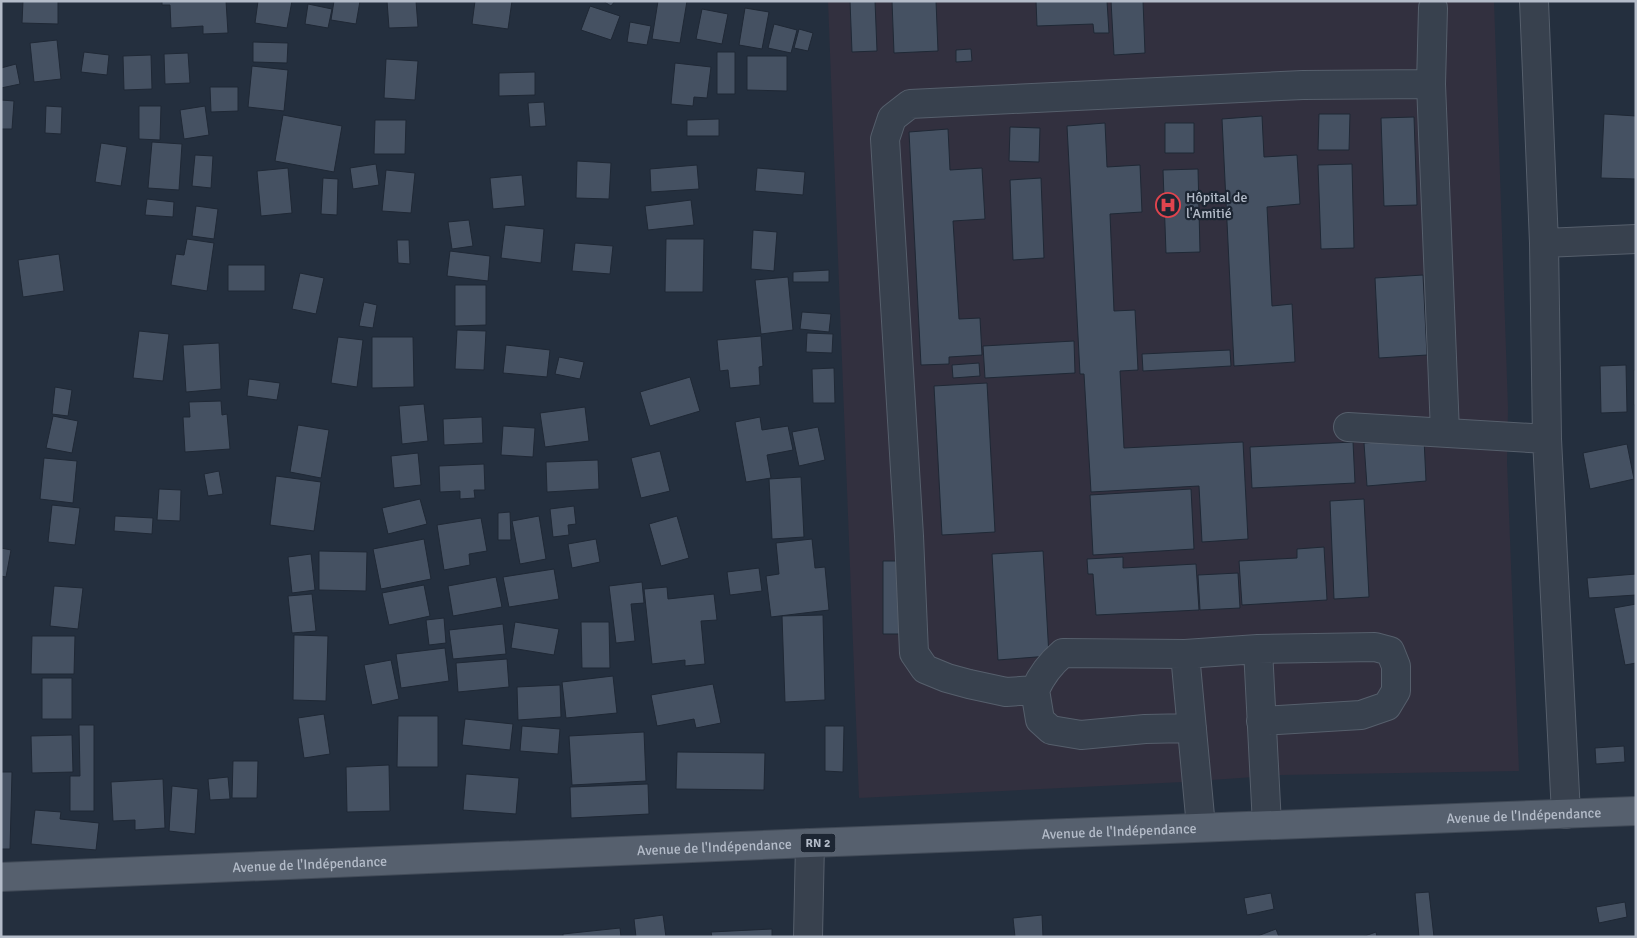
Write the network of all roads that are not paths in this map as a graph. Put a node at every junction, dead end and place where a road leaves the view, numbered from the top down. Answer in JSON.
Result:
{"nodes":[{"id":1,"x":1534,"y":1,"type":"edge"},
{"id":2,"x":1433,"y":8,"type":"dead end"},
{"id":3,"x":1431,"y":84,"type":"junction"},
{"id":4,"x":1636,"y":239,"type":"edge"},
{"id":5,"x":1544,"y":243,"type":"junction"},
{"id":6,"x":1348,"y":428,"type":"dead end"},
{"id":7,"x":1445,"y":432,"type":"junction"},
{"id":8,"x":1547,"y":439,"type":"junction"},
{"id":9,"x":1258,"y":649,"type":"junction"},
{"id":10,"x":1185,"y":654,"type":"junction"},
{"id":11,"x":1035,"y":690,"type":"junction"},
{"id":12,"x":1262,"y":721,"type":"junction"},
{"id":13,"x":1192,"y":728,"type":"junction"},
{"id":14,"x":1636,"y":811,"type":"edge"},
{"id":15,"x":1566,"y":814,"type":"junction"},
{"id":16,"x":1267,"y":825,"type":"junction"},
{"id":17,"x":1201,"y":827,"type":"junction"},
{"id":18,"x":810,"y":843,"type":"junction"},
{"id":19,"x":1,"y":877,"type":"edge"},
{"id":20,"x":808,"y":937,"type":"edge"}],
"edges":[{"from":1,"to":5,"type":"street"},
{"from":2,"to":3,"type":"street"},
{"from":3,"to":7,"type":"street"},
{"from":3,"to":11,"type":"street"},
{"from":4,"to":5,"type":"street"},
{"from":5,"to":8,"type":"street"},
{"from":6,"to":7,"type":"street"},
{"from":7,"to":8,"type":"street"},
{"from":8,"to":15,"type":"street"},
{"from":9,"to":10,"type":"street"},
{"from":9,"to":12,"type":"street"},
{"from":9,"to":12,"type":"street"},
{"from":10,"to":11,"type":"street"},
{"from":10,"to":13,"type":"street"},
{"from":11,"to":13,"type":"street"},
{"from":12,"to":16,"type":"street"},
{"from":13,"to":17,"type":"street"},
{"from":14,"to":15,"type":"main road","name":"Avenue de l'Indépendance","number":"RN 2"},
{"from":15,"to":16,"type":"main road","name":"Avenue de l'Indépendance","number":"RN 2"},
{"from":16,"to":17,"type":"main road","name":"Avenue de l'Indépendance","number":"RN 2"},
{"from":17,"to":18,"type":"main road","name":"Avenue de l'Indépendance","number":"RN 2"},
{"from":18,"to":19,"type":"main road","name":"Avenue de l'Indépendance","number":"RN 2"},
{"from":18,"to":20,"type":"street"}]}
